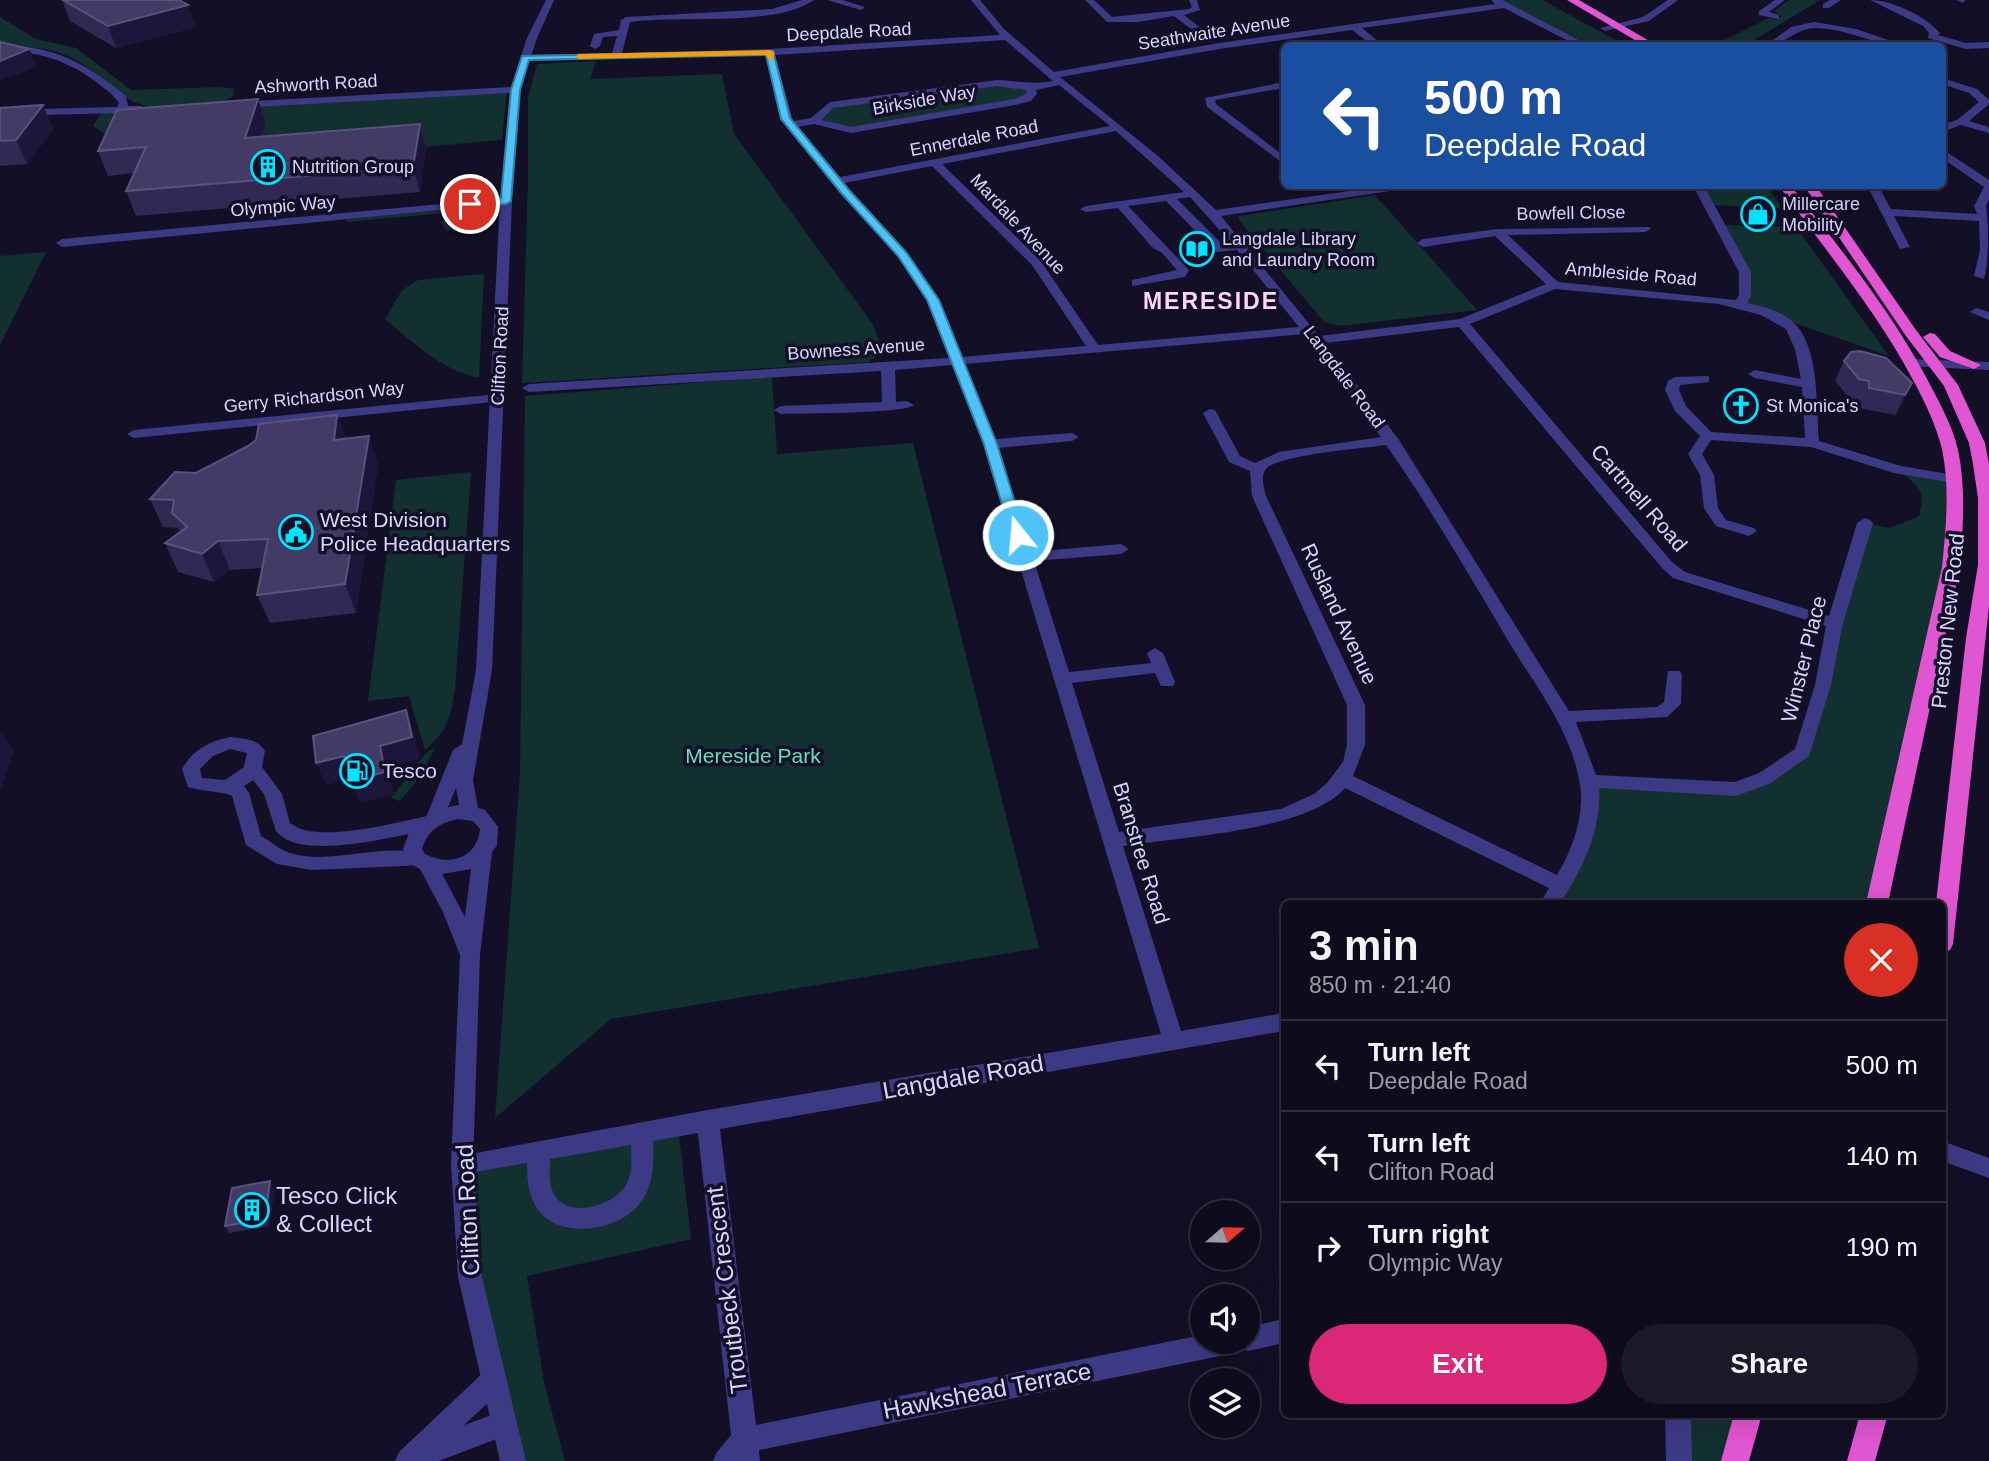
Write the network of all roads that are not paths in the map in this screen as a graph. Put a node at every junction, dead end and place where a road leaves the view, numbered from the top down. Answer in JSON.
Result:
{"nodes":[{"id":1,"x":550,"y":0,"type":"edge"},
{"id":2,"x":810,"y":0,"type":"edge"},
{"id":3,"x":831,"y":0,"type":"edge"},
{"id":4,"x":975,"y":0,"type":"edge"},
{"id":5,"x":1088,"y":0,"type":"edge"},
{"id":6,"x":1193,"y":0,"type":"edge"},
{"id":7,"x":1556,"y":0,"type":"edge"},
{"id":8,"x":1572,"y":0,"type":"edge"},
{"id":9,"x":1674,"y":0,"type":"edge"},
{"id":10,"x":1781,"y":0,"type":"edge"},
{"id":11,"x":1837,"y":0,"type":"edge"},
{"id":12,"x":1874,"y":0,"type":"edge"},
{"id":13,"x":1500,"y":3,"type":"edge"},
{"id":14,"x":861,"y":6,"type":"dead end"},
{"id":15,"x":1826,"y":6,"type":"dead end"},
{"id":16,"x":1176,"y":13,"type":"junction"},
{"id":17,"x":1776,"y":16,"type":"dead end"},
{"id":18,"x":1619,"y":25,"type":"junction"},
{"id":19,"x":1354,"y":27,"type":"junction"},
{"id":20,"x":1605,"y":28,"type":"junction"},
{"id":21,"x":622,"y":33,"type":"junction"},
{"id":22,"x":1007,"y":37,"type":"junction"},
{"id":23,"x":1211,"y":40,"type":"dead end"},
{"id":24,"x":1375,"y":42,"type":"edge"},
{"id":25,"x":1578,"y":42,"type":"edge"},
{"id":26,"x":1629,"y":42,"type":"edge"},
{"id":27,"x":1647,"y":42,"type":"edge"},
{"id":28,"x":1777,"y":42,"type":"edge"},
{"id":29,"x":1887,"y":42,"type":"edge"},
{"id":30,"x":1945,"y":42,"type":"edge"},
{"id":31,"x":1946,"y":42,"type":"edge"},
{"id":32,"x":1989,"y":45,"type":"edge"},
{"id":33,"x":595,"y":46,"type":"dead end"},
{"id":34,"x":0,"y":47,"type":"edge"},
{"id":35,"x":1976,"y":47,"type":"junction"},
{"id":36,"x":770,"y":52,"type":"junction"},
{"id":37,"x":1989,"y":53,"type":"edge"},
{"id":38,"x":616,"y":56,"type":"junction"},
{"id":39,"x":525,"y":58,"type":"junction"},
{"id":40,"x":1057,"y":79,"type":"junction"},
{"id":41,"x":1946,"y":82,"type":"edge"},
{"id":42,"x":1281,"y":86,"type":"edge"},
{"id":43,"x":1031,"y":88,"type":"junction"},
{"id":44,"x":515,"y":90,"type":"junction"},
{"id":45,"x":0,"y":106,"type":"edge"},
{"id":46,"x":223,"y":106,"type":"edge"},
{"id":47,"x":156,"y":109,"type":"edge"},
{"id":48,"x":121,"y":110,"type":"junction"},
{"id":49,"x":0,"y":113,"type":"edge"},
{"id":50,"x":35,"y":113,"type":"junction"},
{"id":51,"x":814,"y":121,"type":"junction"},
{"id":52,"x":1961,"y":122,"type":"junction"},
{"id":53,"x":791,"y":125,"type":"junction"},
{"id":54,"x":1118,"y":128,"type":"junction"},
{"id":55,"x":1946,"y":128,"type":"edge"},
{"id":56,"x":1989,"y":130,"type":"edge"},
{"id":57,"x":1946,"y":156,"type":"edge"},
{"id":58,"x":1281,"y":157,"type":"edge"},
{"id":59,"x":935,"y":163,"type":"junction"},
{"id":60,"x":837,"y":181,"type":"junction"},
{"id":61,"x":1989,"y":186,"type":"edge"},
{"id":62,"x":1319,"y":189,"type":"edge"},
{"id":63,"x":1378,"y":189,"type":"edge"},
{"id":64,"x":1701,"y":189,"type":"edge"},
{"id":65,"x":1787,"y":189,"type":"edge"},
{"id":66,"x":1812,"y":189,"type":"edge"},
{"id":67,"x":1876,"y":191,"type":"dead end"},
{"id":68,"x":1191,"y":194,"type":"junction"},
{"id":69,"x":1327,"y":195,"type":"junction"},
{"id":70,"x":1169,"y":198,"type":"junction"},
{"id":71,"x":506,"y":201,"type":"junction"},
{"id":72,"x":1122,"y":206,"type":"junction"},
{"id":73,"x":1086,"y":209,"type":"dead end"},
{"id":74,"x":1888,"y":212,"type":"junction"},
{"id":75,"x":1213,"y":214,"type":"junction"},
{"id":76,"x":1986,"y":218,"type":"junction"},
{"id":77,"x":1645,"y":229,"type":"dead end"},
{"id":78,"x":1498,"y":232,"type":"junction"},
{"id":79,"x":62,"y":243,"type":"dead end"},
{"id":80,"x":1423,"y":243,"type":"dead end"},
{"id":81,"x":1240,"y":246,"type":"junction"},
{"id":82,"x":1904,"y":247,"type":"dead end"},
{"id":83,"x":1988,"y":262,"type":"edge"},
{"id":84,"x":1980,"y":276,"type":"dead end"},
{"id":85,"x":1877,"y":282,"type":"junction"},
{"id":86,"x":1136,"y":283,"type":"dead end"},
{"id":87,"x":1554,"y":285,"type":"junction"},
{"id":88,"x":1740,"y":304,"type":"junction"},
{"id":89,"x":1462,"y":323,"type":"junction"},
{"id":90,"x":1314,"y":335,"type":"junction"},
{"id":91,"x":1095,"y":349,"type":"junction"},
{"id":92,"x":957,"y":359,"type":"junction"},
{"id":93,"x":1911,"y":363,"type":"junction"},
{"id":94,"x":1937,"y":364,"type":"junction"},
{"id":95,"x":1973,"y":365,"type":"junction"},
{"id":96,"x":1989,"y":366,"type":"edge"},
{"id":97,"x":888,"y":367,"type":"junction"},
{"id":98,"x":1755,"y":374,"type":"dead end"},
{"id":99,"x":1704,"y":379,"type":"dead end"},
{"id":100,"x":1806,"y":384,"type":"junction"},
{"id":101,"x":529,"y":388,"type":"dead end"},
{"id":102,"x":498,"y":398,"type":"junction"},
{"id":103,"x":890,"y":405,"type":"junction"},
{"id":104,"x":907,"y":405,"type":"dead end"},
{"id":105,"x":781,"y":410,"type":"dead end"},
{"id":106,"x":1210,"y":413,"type":"dead end"},
{"id":107,"x":134,"y":435,"type":"dead end"},
{"id":108,"x":1707,"y":436,"type":"junction"},
{"id":109,"x":1072,"y":437,"type":"dead end"},
{"id":110,"x":1392,"y":440,"type":"junction"},
{"id":111,"x":1812,"y":443,"type":"junction"},
{"id":112,"x":990,"y":444,"type":"junction"},
{"id":113,"x":1256,"y":469,"type":"junction"},
{"id":114,"x":1954,"y":479,"type":"junction"},
{"id":115,"x":1865,"y":523,"type":"dead end"},
{"id":116,"x":1749,"y":531,"type":"dead end"},
{"id":117,"x":1121,"y":549,"type":"dead end"},
{"id":118,"x":1025,"y":557,"type":"junction"},
{"id":119,"x":1835,"y":623,"type":"junction"},
{"id":120,"x":1161,"y":667,"type":"dead end"},
{"id":121,"x":1674,"y":675,"type":"dead end"},
{"id":122,"x":1063,"y":678,"type":"junction"},
{"id":123,"x":1562,"y":717,"type":"junction"},
{"id":124,"x":475,"y":718,"type":"junction"},
{"id":125,"x":253,"y":769,"type":"junction"},
{"id":126,"x":1343,"y":779,"type":"junction"},
{"id":127,"x":1588,"y":781,"type":"junction"},
{"id":128,"x":230,"y":785,"type":"junction"},
{"id":129,"x":469,"y":813,"type":"junction"},
{"id":130,"x":432,"y":820,"type":"junction"},
{"id":131,"x":1113,"y":840,"type":"junction"},
{"id":132,"x":483,"y":851,"type":"junction"},
{"id":133,"x":423,"y":863,"type":"junction"},
{"id":134,"x":1562,"y":886,"type":"junction"},
{"id":135,"x":1552,"y":900,"type":"edge"},
{"id":136,"x":1878,"y":900,"type":"edge"},
{"id":137,"x":1946,"y":907,"type":"edge"},
{"id":138,"x":470,"y":954,"type":"junction"},
{"id":139,"x":1281,"y":1023,"type":"edge"},
{"id":140,"x":1174,"y":1041,"type":"junction"},
{"id":141,"x":708,"y":1120,"type":"junction"},
{"id":142,"x":642,"y":1132,"type":"junction"},
{"id":143,"x":538,"y":1152,"type":"junction"},
{"id":144,"x":1946,"y":1152,"type":"edge"},
{"id":145,"x":462,"y":1164,"type":"junction"},
{"id":146,"x":1989,"y":1168,"type":"edge"},
{"id":147,"x":1281,"y":1332,"type":"edge"},
{"id":148,"x":1260,"y":1336,"type":"edge"},
{"id":149,"x":1190,"y":1351,"type":"edge"},
{"id":150,"x":494,"y":1380,"type":"junction"},
{"id":151,"x":1678,"y":1418,"type":"edge"},
{"id":152,"x":1747,"y":1418,"type":"edge"},
{"id":153,"x":1757,"y":1418,"type":"edge"},
{"id":154,"x":1873,"y":1418,"type":"edge"},
{"id":155,"x":503,"y":1424,"type":"junction"},
{"id":156,"x":746,"y":1450,"type":"edge"},
{"id":157,"x":1736,"y":1456,"type":"edge"},
{"id":158,"x":411,"y":1459,"type":"edge"},
{"id":159,"x":513,"y":1461,"type":"edge"},
{"id":160,"x":726,"y":1461,"type":"edge"},
{"id":161,"x":1679,"y":1461,"type":"edge"},
{"id":162,"x":1861,"y":1461,"type":"edge"}],
"edges":[{"from":1,"to":39,"type":"street","name":"Clifton Road"},
{"from":2,"to":21,"type":"street"},
{"from":3,"to":14,"type":"street"},
{"from":4,"to":22,"type":"street","name":"Langdale Road"},
{"from":5,"to":16,"type":"street"},
{"from":6,"to":16,"type":"street"},
{"from":7,"to":20,"type":"highway"},
{"from":8,"to":18,"type":"highway"},
{"from":9,"to":18,"type":"street"},
{"from":10,"to":17,"type":"street"},
{"from":11,"to":15,"type":"street"},
{"from":12,"to":30,"type":"street"},
{"from":13,"to":19,"type":"street","name":"Seathwaite Avenue"},
{"from":13,"to":25,"type":"street"},
{"from":16,"to":23,"type":"street"},
{"from":18,"to":20,"type":"street"},
{"from":18,"to":27,"type":"highway"},
{"from":19,"to":24,"type":"street"},
{"from":19,"to":40,"type":"street","name":"Seathwaite Avenue"},
{"from":20,"to":26,"type":"highway"},
{"from":21,"to":33,"type":"street"},
{"from":21,"to":38,"type":"street"},
{"from":22,"to":36,"type":"street","name":"Deepdale Road"},
{"from":22,"to":40,"type":"street","name":"Langdale Road"},
{"from":28,"to":29,"type":"street"},
{"from":31,"to":35,"type":"street"},
{"from":32,"to":35,"type":"street"},
{"from":34,"to":48,"type":"street"},
{"from":35,"to":37,"type":"street"},
{"from":36,"to":38,"type":"street","name":"Deepdale Road"},
{"from":36,"to":53,"type":"street","name":"Branstree Road"},
{"from":38,"to":39,"type":"street","name":"Deepdale Road"},
{"from":39,"to":44,"type":"street","name":"Clifton Road"},
{"from":40,"to":43,"type":"street","name":"Birkside Way"},
{"from":40,"to":54,"type":"street","name":"Langdale Road"},
{"from":41,"to":52,"type":"street"},
{"from":42,"to":58,"type":"street"},
{"from":43,"to":51,"type":"street","name":"Birkside Way"},
{"from":43,"to":51,"type":"street","name":"Birkside Way"},
{"from":44,"to":46,"type":"street","name":"Ashworth Road"},
{"from":44,"to":71,"type":"street","name":"Clifton Road"},
{"from":45,"to":50,"type":"street"},
{"from":47,"to":48,"type":"street"},
{"from":48,"to":50,"type":"street"},
{"from":49,"to":50,"type":"street"},
{"from":51,"to":53,"type":"street","name":"Birkside Way"},
{"from":52,"to":55,"type":"street"},
{"from":52,"to":56,"type":"street"},
{"from":53,"to":60,"type":"street","name":"Branstree Road"},
{"from":54,"to":59,"type":"street","name":"Ennerdale Road"},
{"from":54,"to":68,"type":"street","name":"Langdale Road"},
{"from":57,"to":61,"type":"street"},
{"from":59,"to":60,"type":"street","name":"Ennerdale Road"},
{"from":59,"to":91,"type":"street","name":"Mardale Avenue"},
{"from":60,"to":92,"type":"street","name":"Branstree Road"},
{"from":61,"to":76,"type":"street"},
{"from":62,"to":69,"type":"street"},
{"from":63,"to":69,"type":"street"},
{"from":64,"to":88,"type":"street"},
{"from":65,"to":93,"type":"highway","name":"Preston New Road"},
{"from":66,"to":85,"type":"highway","name":"Preston New Road"},
{"from":67,"to":74,"type":"street"},
{"from":68,"to":70,"type":"street"},
{"from":68,"to":75,"type":"street","name":"Langdale Road"},
{"from":69,"to":75,"type":"street"},
{"from":70,"to":72,"type":"street"},
{"from":70,"to":81,"type":"street"},
{"from":71,"to":79,"type":"street","name":"Olympic Way"},
{"from":71,"to":102,"type":"street","name":"Clifton Road"},
{"from":72,"to":73,"type":"street"},
{"from":72,"to":86,"type":"street"},
{"from":74,"to":76,"type":"street"},
{"from":74,"to":82,"type":"street"},
{"from":75,"to":81,"type":"street","name":"Langdale Road"},
{"from":76,"to":83,"type":"street"},
{"from":77,"to":78,"type":"street","name":"Bowfell Close"},
{"from":78,"to":80,"type":"street","name":"Bowfell Close"},
{"from":78,"to":87,"type":"street","name":"Bowfell Close"},
{"from":81,"to":90,"type":"street","name":"Langdale Road"},
{"from":83,"to":84,"type":"street"},
{"from":85,"to":94,"type":"highway","name":"Preston New Road"},
{"from":85,"to":95,"type":"highway"},
{"from":87,"to":88,"type":"street","name":"Ambleside Road"},
{"from":87,"to":89,"type":"street","name":"Ambleside Road"},
{"from":88,"to":100,"type":"street","name":"Ambleside Road"},
{"from":89,"to":90,"type":"street","name":"Ambleside Road"},
{"from":89,"to":119,"type":"street","name":"Cartmell Road"},
{"from":90,"to":91,"type":"street","name":"Bowness Avenue"},
{"from":90,"to":110,"type":"street","name":"Langdale Road"},
{"from":91,"to":92,"type":"street","name":"Bowness Avenue"},
{"from":92,"to":97,"type":"street","name":"Bowness Avenue"},
{"from":92,"to":112,"type":"street","name":"Branstree Road"},
{"from":93,"to":94,"type":"street"},
{"from":93,"to":114,"type":"highway","name":"Preston New Road"},
{"from":94,"to":95,"type":"street"},
{"from":94,"to":137,"type":"highway","name":"Preston New Road"},
{"from":95,"to":96,"type":"street"},
{"from":97,"to":101,"type":"street","name":"Bowness Avenue"},
{"from":97,"to":103,"type":"street"},
{"from":98,"to":100,"type":"street"},
{"from":99,"to":108,"type":"street"},
{"from":100,"to":111,"type":"street"},
{"from":102,"to":107,"type":"street","name":"Gerry Richardson Way"},
{"from":102,"to":124,"type":"street","name":"Clifton Road"},
{"from":103,"to":104,"type":"street"},
{"from":103,"to":105,"type":"street"},
{"from":106,"to":113,"type":"street"},
{"from":108,"to":111,"type":"street"},
{"from":108,"to":116,"type":"street"},
{"from":109,"to":112,"type":"street"},
{"from":110,"to":113,"type":"street"},
{"from":110,"to":123,"type":"street","name":"Langdale Road"},
{"from":111,"to":114,"type":"street"},
{"from":112,"to":118,"type":"street","name":"Branstree Road"},
{"from":113,"to":126,"type":"street","name":"Rusland Avenue"},
{"from":114,"to":136,"type":"highway","name":"Preston New Road"},
{"from":115,"to":119,"type":"street","name":"Winster Place"},
{"from":117,"to":118,"type":"street"},
{"from":118,"to":122,"type":"street","name":"Branstree Road"},
{"from":119,"to":127,"type":"street","name":"Winster Place"},
{"from":120,"to":122,"type":"street"},
{"from":121,"to":123,"type":"street"},
{"from":122,"to":131,"type":"street","name":"Branstree Road"},
{"from":123,"to":127,"type":"street","name":"Langdale Road"},
{"from":124,"to":129,"type":"street","name":"Clifton Road"},
{"from":124,"to":130,"type":"street","name":"Clifton Road"},
{"from":125,"to":128,"type":"street"},
{"from":125,"to":128,"type":"street"},
{"from":125,"to":130,"type":"street"},
{"from":126,"to":131,"type":"street","name":"Rusland Avenue"},
{"from":126,"to":134,"type":"street"},
{"from":127,"to":134,"type":"street","name":"Langdale Road"},
{"from":128,"to":133,"type":"street"},
{"from":129,"to":130,"type":"street"},
{"from":129,"to":132,"type":"street","name":"Clifton Road"},
{"from":130,"to":133,"type":"street","name":"Clifton Road"},
{"from":131,"to":140,"type":"street","name":"Branstree Road"},
{"from":132,"to":133,"type":"street"},
{"from":132,"to":138,"type":"street","name":"Clifton Road"},
{"from":133,"to":138,"type":"street","name":"Clifton Road"},
{"from":134,"to":135,"type":"street","name":"Langdale Road"},
{"from":138,"to":145,"type":"street","name":"Clifton Road"},
{"from":139,"to":140,"type":"street","name":"Langdale Road"},
{"from":140,"to":141,"type":"street","name":"Langdale Road"},
{"from":141,"to":142,"type":"street","name":"Langdale Road"},
{"from":141,"to":156,"type":"street","name":"Troutbeck Crescent"},
{"from":142,"to":143,"type":"street","name":"Langdale Road"},
{"from":142,"to":143,"type":"street"},
{"from":143,"to":145,"type":"street","name":"Langdale Road"},
{"from":144,"to":146,"type":"street"},
{"from":145,"to":150,"type":"street","name":"Clifton Road"},
{"from":147,"to":148,"type":"street"},
{"from":149,"to":156,"type":"street","name":"Hawkshead Terrace"},
{"from":150,"to":155,"type":"street","name":"Clifton Road"},
{"from":150,"to":158,"type":"street"},
{"from":151,"to":161,"type":"street"},
{"from":152,"to":157,"type":"highway"},
{"from":153,"to":157,"type":"street"},
{"from":154,"to":162,"type":"highway"},
{"from":155,"to":158,"type":"street"},
{"from":155,"to":159,"type":"street","name":"Clifton Road"},
{"from":156,"to":160,"type":"street"}]}
